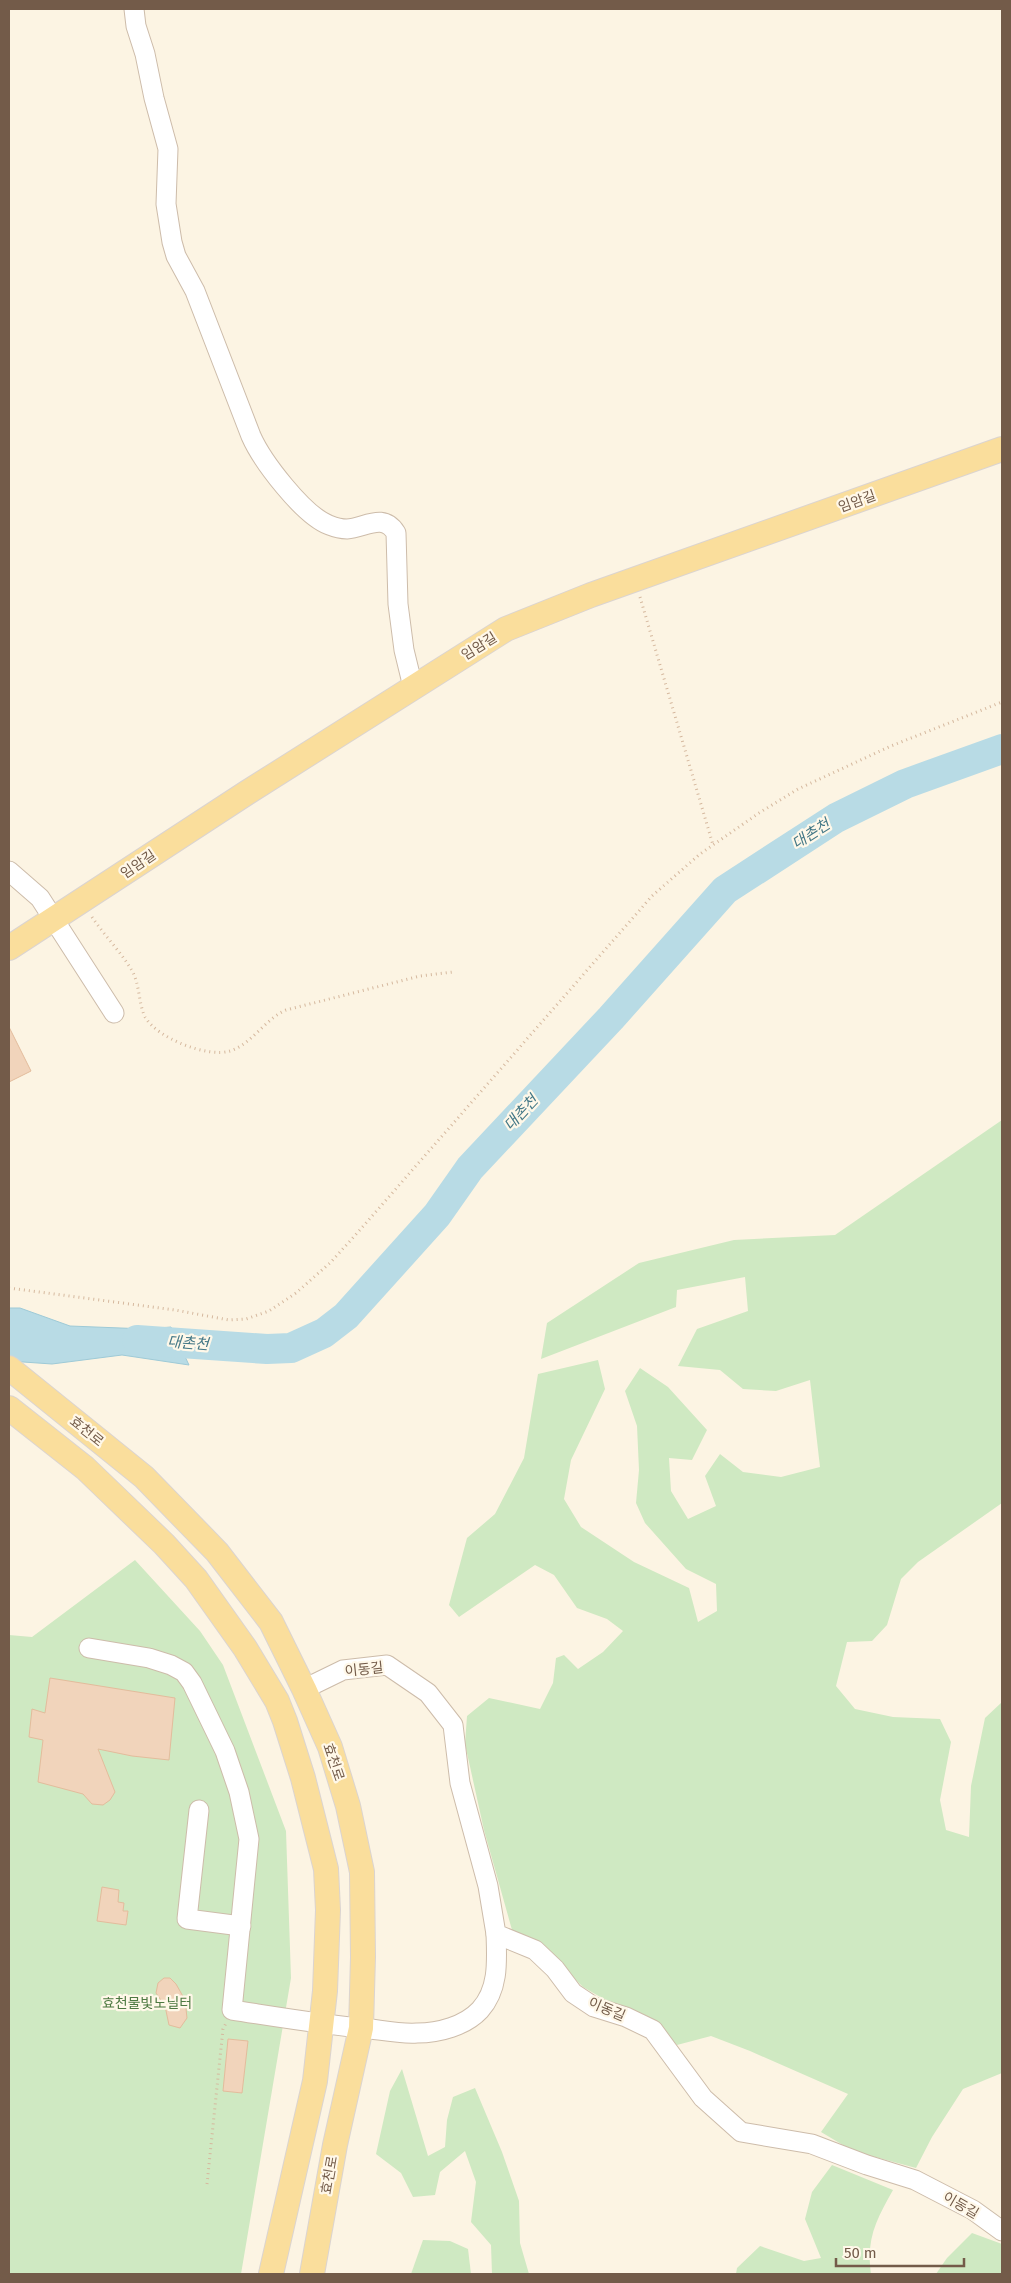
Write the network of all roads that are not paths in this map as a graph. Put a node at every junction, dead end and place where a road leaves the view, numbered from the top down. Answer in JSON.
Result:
{"nodes":[{"id":1,"x":134,"y":9,"type":"edge"},
{"id":2,"x":1002,"y":449,"type":"edge"},
{"id":3,"x":413,"y":687,"type":"junction"},
{"id":4,"x":9,"y":870,"type":"edge"},
{"id":5,"x":55,"y":920,"type":"junction"},
{"id":6,"x":9,"y":948,"type":"edge"},
{"id":7,"x":114,"y":1013,"type":"dead end"},
{"id":8,"x":9,"y":1368,"type":"edge"},
{"id":9,"x":9,"y":1408,"type":"edge"},
{"id":10,"x":89,"y":1648,"type":"dead end"},
{"id":11,"x":304,"y":1688,"type":"junction"},
{"id":12,"x":199,"y":1810,"type":"dead end"},
{"id":13,"x":241,"y":1926,"type":"junction"},
{"id":14,"x":496,"y":1934,"type":"junction"},
{"id":15,"x":322,"y":2025,"type":"junction"},
{"id":16,"x":361,"y":2028,"type":"junction"},
{"id":17,"x":1002,"y":2231,"type":"edge"},
{"id":18,"x":271,"y":2274,"type":"edge"},
{"id":19,"x":312,"y":2274,"type":"edge"}],
"edges":[{"from":1,"to":3,"type":"street"},
{"from":2,"to":3,"type":"main road","name":"임암길"},
{"from":3,"to":5,"type":"main road","name":"임암길"},
{"from":4,"to":5,"type":"street"},
{"from":5,"to":6,"type":"main road","name":"임암길"},
{"from":5,"to":7,"type":"street"},
{"from":8,"to":11,"type":"main road","name":"효천로"},
{"from":9,"to":15,"type":"main road"},
{"from":10,"to":13,"type":"street"},
{"from":11,"to":14,"type":"street","name":"이동길"},
{"from":11,"to":16,"type":"main road","name":"효천로"},
{"from":12,"to":13,"type":"street"},
{"from":13,"to":15,"type":"street"},
{"from":14,"to":16,"type":"street"},
{"from":14,"to":17,"type":"street","name":"이동길"},
{"from":15,"to":16,"type":"street"},
{"from":15,"to":18,"type":"main road"},
{"from":16,"to":19,"type":"main road","name":"효천로"}]}
